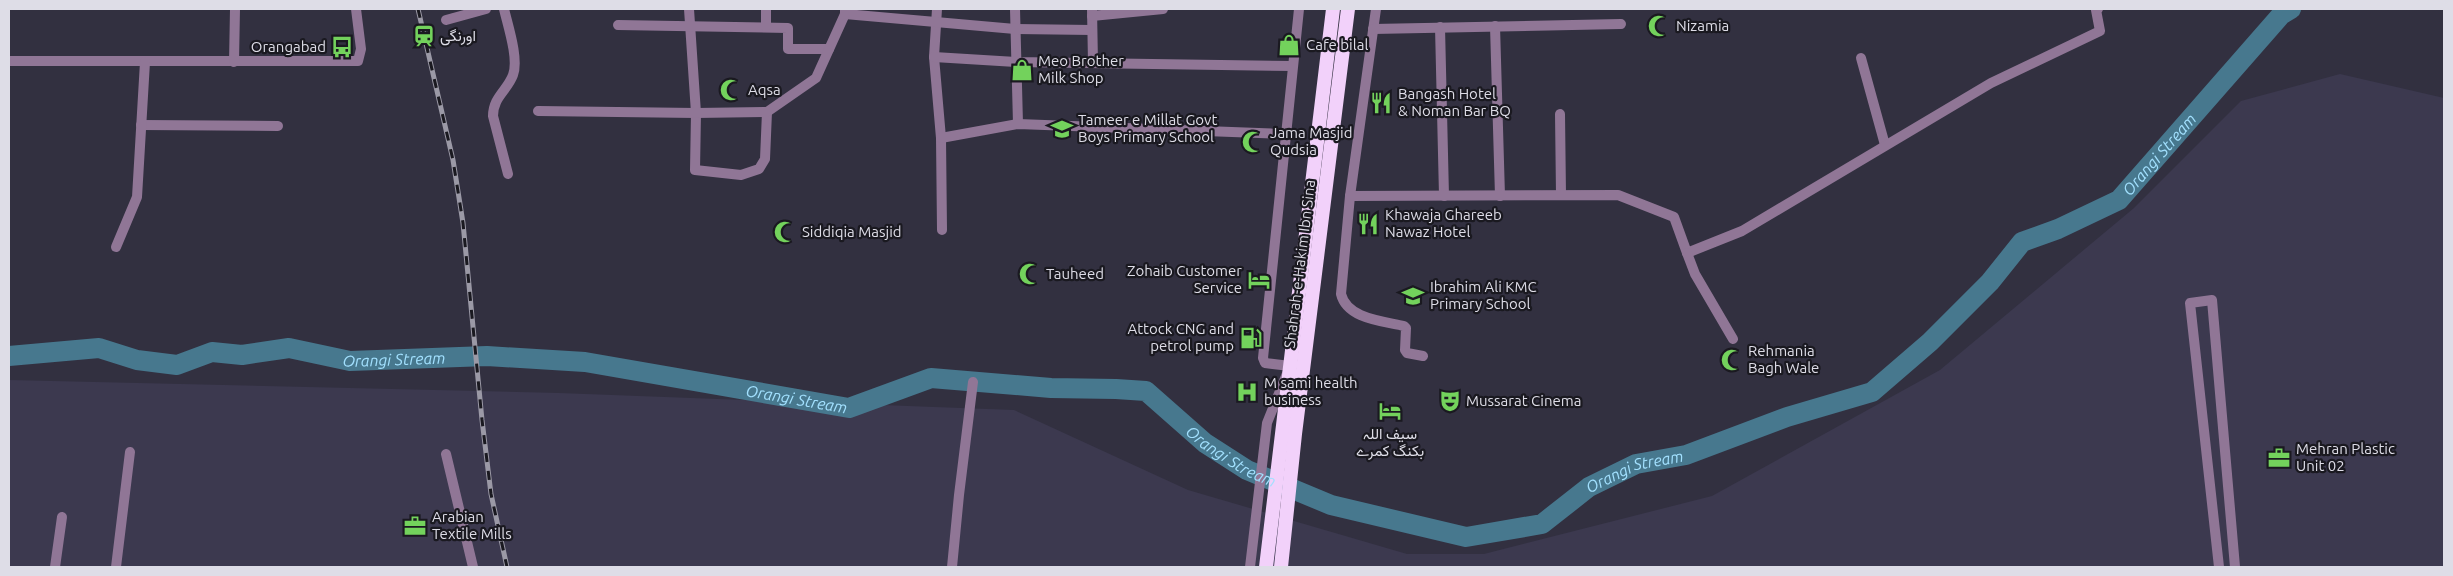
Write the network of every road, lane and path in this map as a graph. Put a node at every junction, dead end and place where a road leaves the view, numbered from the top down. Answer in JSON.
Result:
{"nodes":[{"id":1,"x":234,"y":9,"type":"edge"},
{"id":2,"x":356,"y":9,"type":"edge"},
{"id":3,"x":486,"y":9,"type":"edge"},
{"id":4,"x":504,"y":9,"type":"edge"},
{"id":5,"x":688,"y":9,"type":"edge"},
{"id":6,"x":766,"y":9,"type":"edge"},
{"id":7,"x":937,"y":9,"type":"edge"},
{"id":8,"x":1015,"y":9,"type":"edge"},
{"id":9,"x":1163,"y":9,"type":"edge"},
{"id":10,"x":1293,"y":9,"type":"edge"},
{"id":11,"x":1298,"y":9,"type":"edge"},
{"id":12,"x":1333,"y":9,"type":"edge"},
{"id":13,"x":1348,"y":9,"type":"edge"},
{"id":14,"x":1376,"y":9,"type":"edge"},
{"id":15,"x":2098,"y":9,"type":"edge"},
{"id":16,"x":845,"y":11,"type":"edge"},
{"id":17,"x":1092,"y":13,"type":"edge"},
{"id":18,"x":446,"y":20,"type":"dead end"},
{"id":19,"x":936,"y":23,"type":"junction"},
{"id":20,"x":1622,"y":24,"type":"dead end"},
{"id":21,"x":618,"y":25,"type":"dead end"},
{"id":22,"x":688,"y":26,"type":"junction"},
{"id":23,"x":1496,"y":26,"type":"junction"},
{"id":24,"x":766,"y":27,"type":"junction"},
{"id":25,"x":1440,"y":27,"type":"junction"},
{"id":26,"x":1373,"y":29,"type":"junction"},
{"id":27,"x":1016,"y":30,"type":"junction"},
{"id":28,"x":1092,"y":30,"type":"junction"},
{"id":29,"x":829,"y":48,"type":"junction"},
{"id":30,"x":934,"y":57,"type":"junction"},
{"id":31,"x":1861,"y":58,"type":"dead end"},
{"id":32,"x":9,"y":60,"type":"edge"},
{"id":33,"x":144,"y":62,"type":"junction"},
{"id":34,"x":234,"y":62,"type":"junction"},
{"id":35,"x":1016,"y":62,"type":"junction"},
{"id":36,"x":1093,"y":63,"type":"junction"},
{"id":37,"x":1292,"y":66,"type":"junction"},
{"id":38,"x":538,"y":111,"type":"dead end"},
{"id":39,"x":767,"y":112,"type":"junction"},
{"id":40,"x":696,"y":113,"type":"junction"},
{"id":41,"x":1560,"y":114,"type":"dead end"},
{"id":42,"x":1018,"y":124,"type":"junction"},
{"id":43,"x":141,"y":126,"type":"junction"},
{"id":44,"x":278,"y":126,"type":"dead end"},
{"id":45,"x":1285,"y":134,"type":"junction"},
{"id":46,"x":941,"y":138,"type":"junction"},
{"id":47,"x":1885,"y":145,"type":"junction"},
{"id":48,"x":508,"y":174,"type":"dead end"},
{"id":49,"x":1561,"y":195,"type":"junction"},
{"id":50,"x":1350,"y":196,"type":"junction"},
{"id":51,"x":1444,"y":196,"type":"junction"},
{"id":52,"x":1500,"y":196,"type":"junction"},
{"id":53,"x":942,"y":230,"type":"dead end"},
{"id":54,"x":116,"y":247,"type":"dead end"},
{"id":55,"x":1687,"y":253,"type":"junction"},
{"id":56,"x":1733,"y":340,"type":"dead end"},
{"id":57,"x":1423,"y":356,"type":"dead end"},
{"id":58,"x":1290,"y":366,"type":"junction"},
{"id":59,"x":973,"y":382,"type":"dead end"},
{"id":60,"x":1289,"y":433,"type":"junction"},
{"id":61,"x":2223,"y":446,"type":"junction"},
{"id":62,"x":2206,"y":448,"type":"junction"},
{"id":63,"x":130,"y":452,"type":"dead end"},
{"id":64,"x":446,"y":454,"type":"dead end"},
{"id":65,"x":62,"y":517,"type":"dead end"},
{"id":66,"x":55,"y":567,"type":"edge"},
{"id":67,"x":116,"y":567,"type":"edge"},
{"id":68,"x":473,"y":567,"type":"edge"},
{"id":69,"x":952,"y":567,"type":"edge"},
{"id":70,"x":1250,"y":567,"type":"edge"},
{"id":71,"x":1266,"y":567,"type":"edge"},
{"id":72,"x":1281,"y":567,"type":"edge"},
{"id":73,"x":2219,"y":567,"type":"edge"},
{"id":74,"x":2235,"y":567,"type":"edge"}],
"edges":[{"from":1,"to":34,"type":"street"},
{"from":2,"to":34,"type":"street"},
{"from":3,"to":18,"type":"street"},
{"from":4,"to":48,"type":"street"},
{"from":5,"to":22,"type":"street"},
{"from":6,"to":24,"type":"street"},
{"from":7,"to":19,"type":"street"},
{"from":8,"to":27,"type":"street"},
{"from":9,"to":17,"type":"street"},
{"from":10,"to":11,"type":"street"},
{"from":11,"to":37,"type":"street"},
{"from":12,"to":58,"type":"highway","name":"Shahrah-e-Hakim Ibn Sina"},
{"from":13,"to":60,"type":"highway","name":"Shahrah-e-Hakim Ibn Sina"},
{"from":14,"to":26,"type":"street"},
{"from":15,"to":47,"type":"street"},
{"from":16,"to":19,"type":"street"},
{"from":16,"to":29,"type":"street"},
{"from":17,"to":28,"type":"street"},
{"from":19,"to":27,"type":"street"},
{"from":19,"to":30,"type":"street"},
{"from":20,"to":23,"type":"street"},
{"from":21,"to":22,"type":"street"},
{"from":22,"to":24,"type":"street"},
{"from":22,"to":40,"type":"street"},
{"from":23,"to":25,"type":"street"},
{"from":23,"to":52,"type":"street"},
{"from":24,"to":29,"type":"street"},
{"from":25,"to":26,"type":"street"},
{"from":25,"to":51,"type":"street"},
{"from":26,"to":50,"type":"street"},
{"from":27,"to":28,"type":"street"},
{"from":27,"to":35,"type":"street"},
{"from":28,"to":36,"type":"street"},
{"from":29,"to":39,"type":"street"},
{"from":30,"to":35,"type":"street"},
{"from":30,"to":46,"type":"street"},
{"from":31,"to":47,"type":"street"},
{"from":32,"to":33,"type":"street"},
{"from":33,"to":34,"type":"street"},
{"from":33,"to":43,"type":"street"},
{"from":35,"to":36,"type":"street"},
{"from":35,"to":42,"type":"street"},
{"from":36,"to":37,"type":"street"},
{"from":37,"to":45,"type":"street"},
{"from":38,"to":40,"type":"street"},
{"from":39,"to":40,"type":"street"},
{"from":39,"to":40,"type":"street"},
{"from":41,"to":49,"type":"street"},
{"from":42,"to":45,"type":"street"},
{"from":42,"to":46,"type":"street"},
{"from":43,"to":44,"type":"street"},
{"from":43,"to":54,"type":"street"},
{"from":45,"to":58,"type":"street"},
{"from":46,"to":53,"type":"street"},
{"from":47,"to":55,"type":"street"},
{"from":49,"to":52,"type":"street"},
{"from":49,"to":55,"type":"street"},
{"from":50,"to":51,"type":"street"},
{"from":50,"to":57,"type":"street"},
{"from":51,"to":52,"type":"street"},
{"from":55,"to":56,"type":"street"},
{"from":58,"to":60,"type":"highway","name":"Shahrah-e-Hakim Ibn Sina"},
{"from":58,"to":70,"type":"street"},
{"from":59,"to":69,"type":"street"},
{"from":60,"to":71,"type":"highway"},
{"from":60,"to":72,"type":"highway"},
{"from":61,"to":62,"type":"street"},
{"from":61,"to":62,"type":"street"},
{"from":61,"to":74,"type":"street"},
{"from":62,"to":73,"type":"street"},
{"from":63,"to":67,"type":"street"},
{"from":64,"to":68,"type":"street"},
{"from":65,"to":66,"type":"street"}]}
